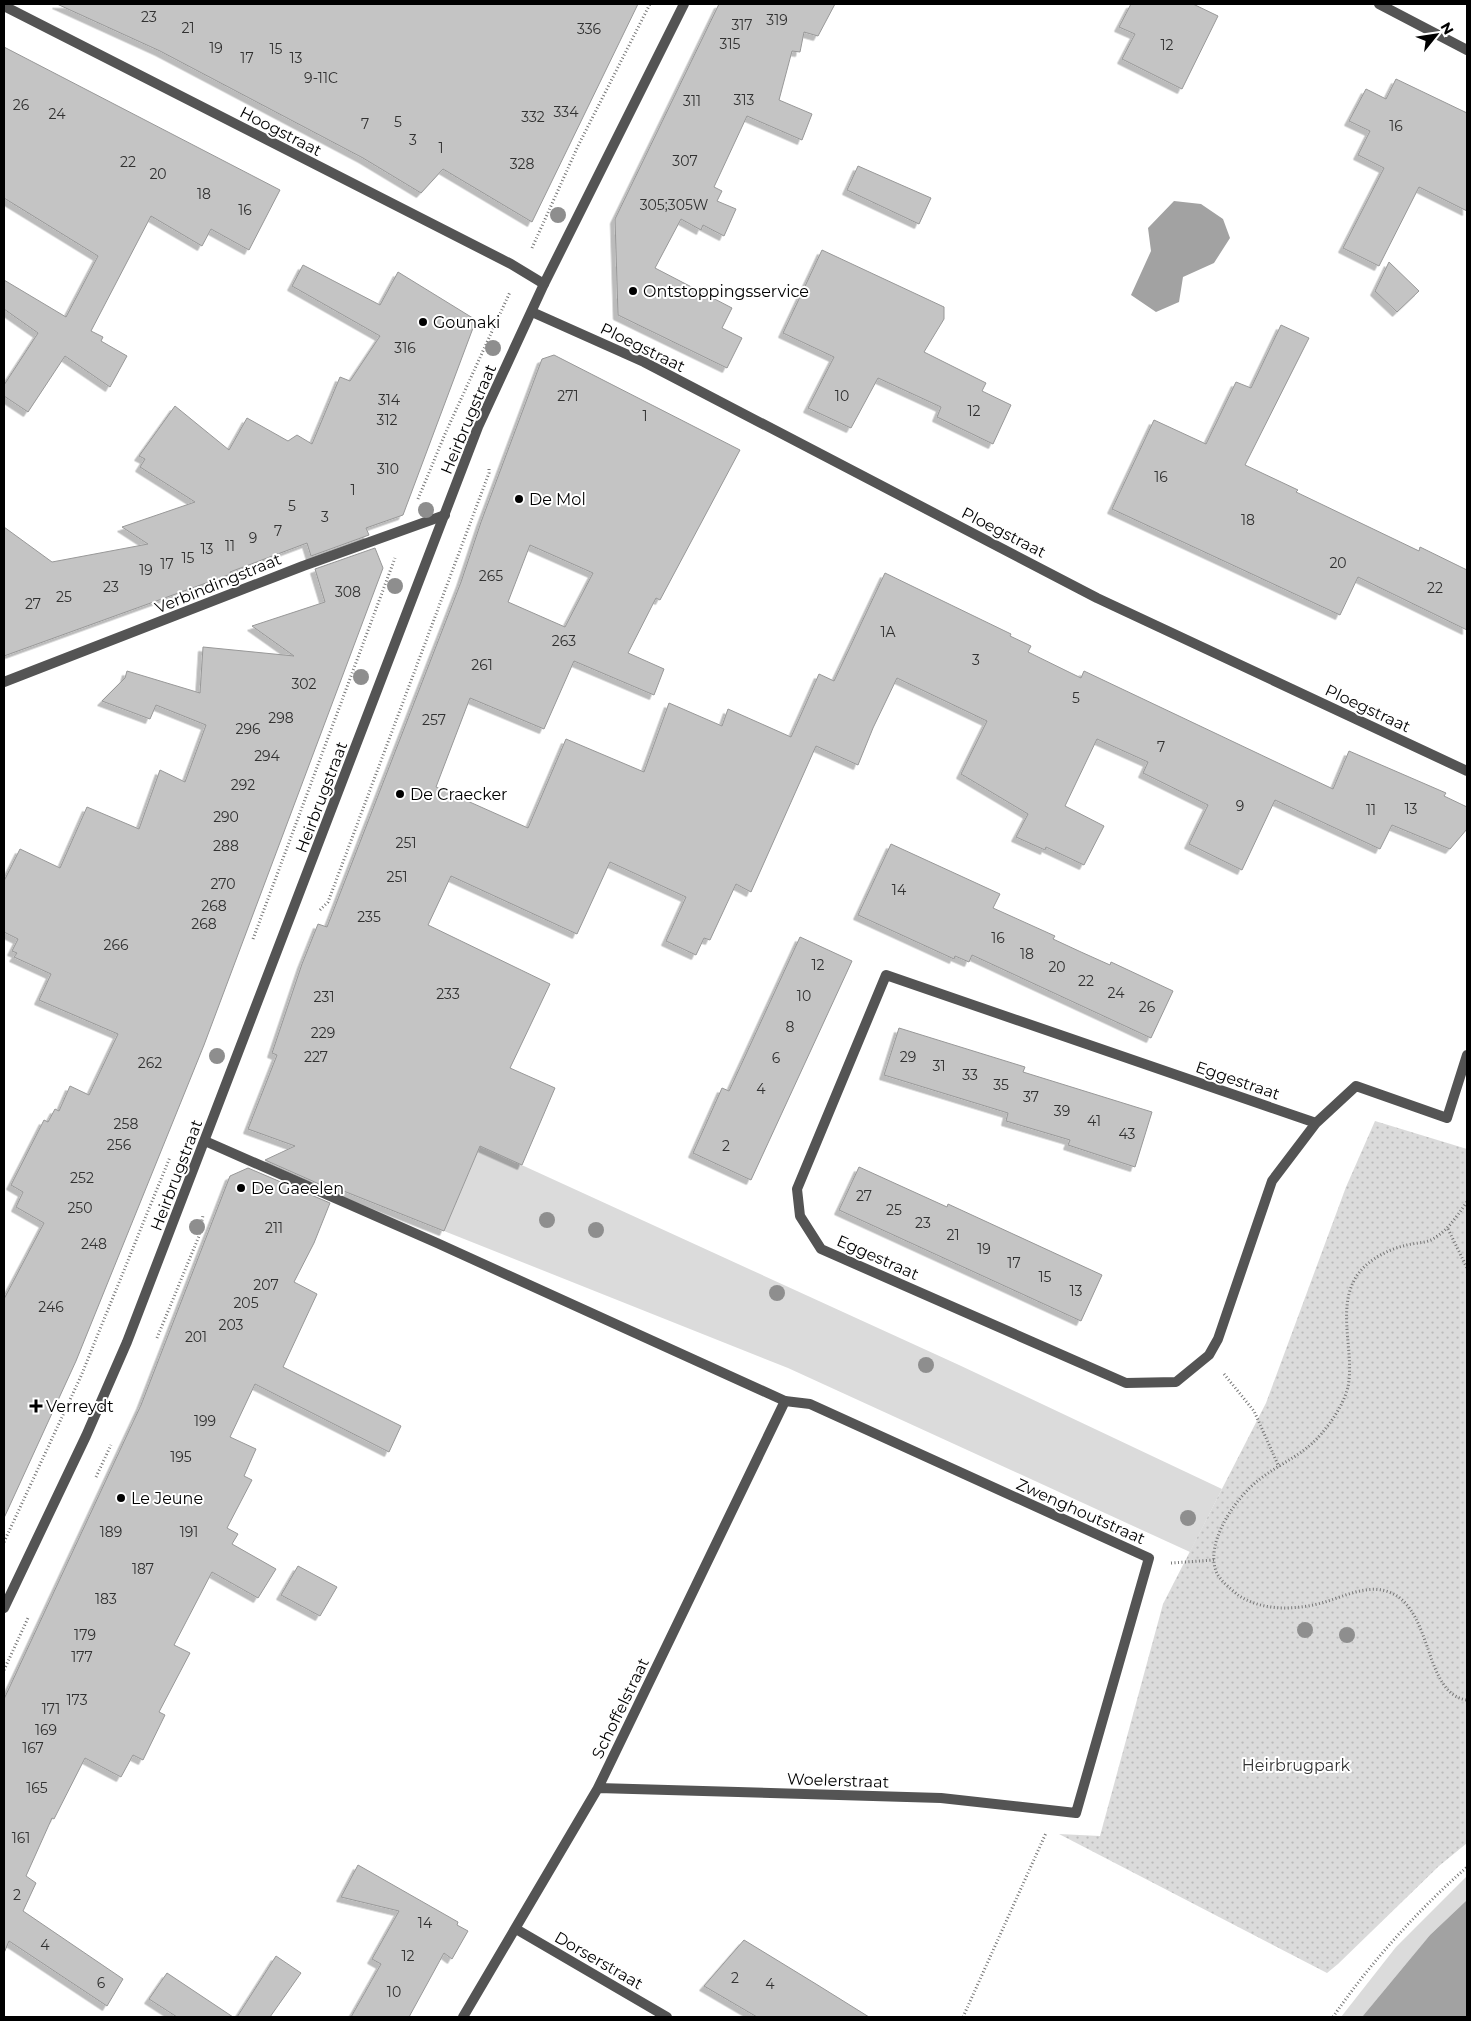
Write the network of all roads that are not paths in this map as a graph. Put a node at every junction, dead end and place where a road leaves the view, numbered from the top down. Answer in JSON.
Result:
{"nodes":[{"id":1,"x":684,"y":4,"type":"edge"},
{"id":2,"x":1379,"y":4,"type":"edge"},
{"id":3,"x":4,"y":6,"type":"edge"},
{"id":4,"x":1467,"y":50,"type":"edge"},
{"id":5,"x":544,"y":284,"type":"junction"},
{"id":6,"x":532,"y":312,"type":"junction"},
{"id":7,"x":445,"y":515,"type":"junction"},
{"id":8,"x":4,"y":682,"type":"edge"},
{"id":9,"x":1467,"y":771,"type":"edge"},
{"id":10,"x":1467,"y":1055,"type":"edge"},
{"id":11,"x":1316,"y":1123,"type":"junction"},
{"id":12,"x":205,"y":1141,"type":"junction"},
{"id":13,"x":785,"y":1401,"type":"junction"},
{"id":14,"x":4,"y":1608,"type":"edge"},
{"id":15,"x":598,"y":1788,"type":"junction"},
{"id":16,"x":1076,"y":1813,"type":"joint"},
{"id":17,"x":516,"y":1929,"type":"junction"},
{"id":18,"x":463,"y":2017,"type":"edge"},
{"id":19,"x":667,"y":2017,"type":"edge"}],
"edges":[{"from":1,"to":5,"type":"street","name":"Heirbrugstraat"},
{"from":2,"to":4,"type":"street"},
{"from":3,"to":5,"type":"street","name":"Hoogstraat"},
{"from":5,"to":6,"type":"street","name":"Heirbrugstraat"},
{"from":6,"to":7,"type":"street","name":"Heirbrugstraat"},
{"from":6,"to":9,"type":"street","name":"Ploegstraat"},
{"from":7,"to":8,"type":"street","name":"Verbindingstraat"},
{"from":7,"to":12,"type":"street","name":"Heirbrugstraat"},
{"from":10,"to":11,"type":"street","name":"Eggestraat"},
{"from":11,"to":11,"type":"street","name":"Eggestraat"},
{"from":12,"to":13,"type":"street","name":"Zwenghoutstraat"},
{"from":12,"to":14,"type":"street","name":"Heirbrugstraat"},
{"from":13,"to":15,"type":"street","name":"Schoffelstraat"},
{"from":13,"to":16,"type":"street","name":"Zwenghoutstraat"},
{"from":15,"to":16,"type":"street","name":"Woelerstraat"},
{"from":15,"to":17,"type":"street","name":"Schoffelstraat"},
{"from":17,"to":18,"type":"street","name":"Schoffelstraat"},
{"from":17,"to":19,"type":"street","name":"Dorserstraat"}]}
